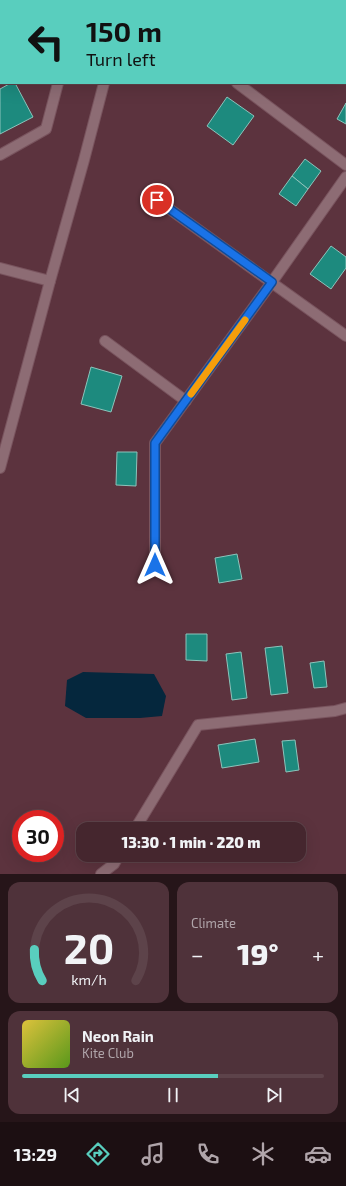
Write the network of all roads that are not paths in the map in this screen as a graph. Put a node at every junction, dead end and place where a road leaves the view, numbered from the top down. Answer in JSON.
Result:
{"nodes":[{"id":1,"x":58,"y":84,"type":"edge"},
{"id":2,"x":104,"y":84,"type":"edge"},
{"id":3,"x":238,"y":84,"type":"edge"},
{"id":4,"x":0,"y":155,"type":"edge"},
{"id":5,"x":346,"y":164,"type":"edge"},
{"id":6,"x":346,"y":177,"type":"edge"},
{"id":7,"x":157,"y":200,"type":"dead end"},
{"id":8,"x":0,"y":268,"type":"edge"},
{"id":9,"x":50,"y":281,"type":"junction"},
{"id":10,"x":272,"y":282,"type":"junction"},
{"id":11,"x":346,"y":336,"type":"edge"},
{"id":12,"x":105,"y":341,"type":"dead end"},
{"id":13,"x":186,"y":401,"type":"junction"},
{"id":14,"x":0,"y":468,"type":"edge"},
{"id":15,"x":155,"y":565,"type":"dead end"},
{"id":16,"x":346,"y":708,"type":"edge"},
{"id":17,"x":139,"y":822,"type":"edge"},
{"id":18,"x":115,"y":862,"type":"edge"},
{"id":19,"x":101,"y":874,"type":"edge"}],
"edges":[{"from":1,"to":4,"type":"street"},
{"from":2,"to":9,"type":"street"},
{"from":3,"to":5,"type":"street"},
{"from":6,"to":10,"type":"street"},
{"from":7,"to":10,"type":"street"},
{"from":8,"to":9,"type":"street"},
{"from":9,"to":14,"type":"street"},
{"from":10,"to":11,"type":"street"},
{"from":10,"to":13,"type":"street"},
{"from":12,"to":13,"type":"street"},
{"from":13,"to":15,"type":"street"},
{"from":16,"to":17,"type":"street"},
{"from":18,"to":19,"type":"street"}]}
